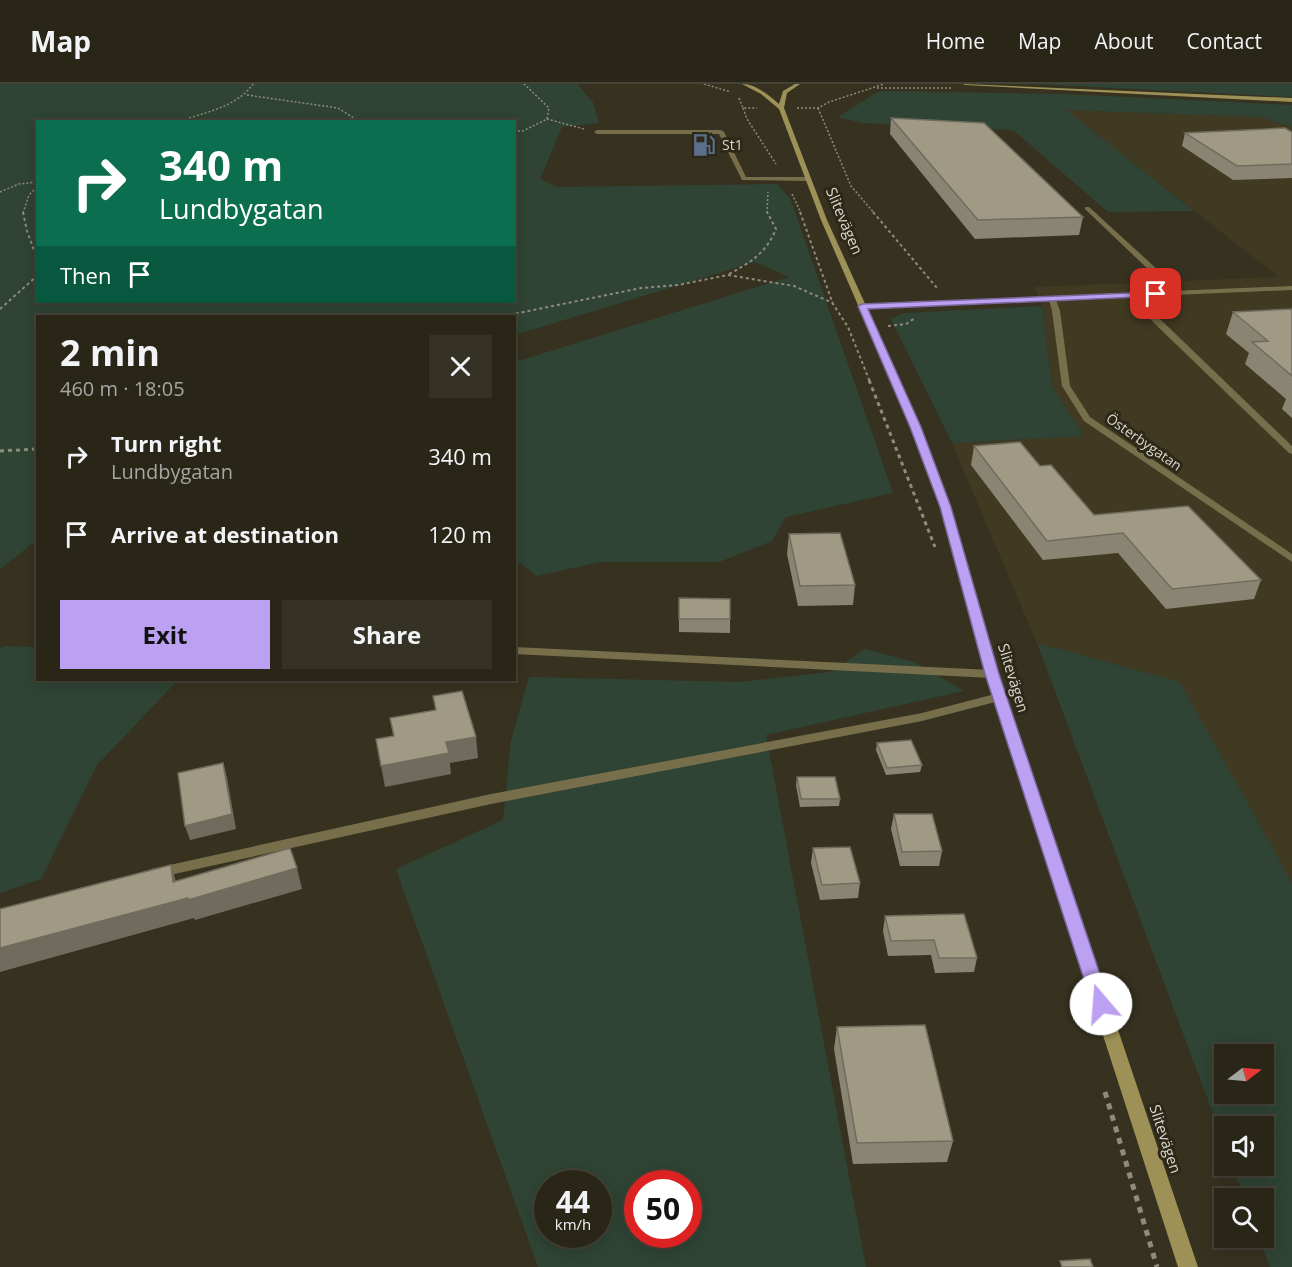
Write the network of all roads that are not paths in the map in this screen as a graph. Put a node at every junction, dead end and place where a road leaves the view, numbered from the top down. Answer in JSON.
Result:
{"nodes":[{"id":1,"x":744,"y":84,"type":"edge"},
{"id":2,"x":762,"y":84,"type":"edge"},
{"id":3,"x":783,"y":84,"type":"edge"},
{"id":4,"x":798,"y":84,"type":"edge"},
{"id":5,"x":965,"y":84,"type":"edge"},
{"id":6,"x":985,"y":85,"type":"edge"},
{"id":7,"x":1292,"y":100,"type":"edge"},
{"id":8,"x":781,"y":108,"type":"junction"},
{"id":9,"x":597,"y":132,"type":"road end"},
{"id":10,"x":807,"y":179,"type":"junction"},
{"id":11,"x":1087,"y":208,"type":"dead end"},
{"id":12,"x":1292,"y":288,"type":"edge"},
{"id":13,"x":1178,"y":293,"type":"junction"},
{"id":14,"x":1134,"y":295,"type":"junction"},
{"id":15,"x":1052,"y":299,"type":"junction"},
{"id":16,"x":862,"y":306,"type":"junction"},
{"id":17,"x":1292,"y":451,"type":"edge"},
{"id":18,"x":1292,"y":559,"type":"edge"},
{"id":19,"x":516,"y":650,"type":"edge"},
{"id":20,"x":992,"y":674,"type":"junction"},
{"id":21,"x":999,"y":697,"type":"junction"},
{"id":22,"x":138,"y":878,"type":"edge"},
{"id":23,"x":1188,"y":1267,"type":"edge"}],
"edges":[{"from":1,"to":8,"type":"main road"},
{"from":2,"to":3,"type":"main road"},
{"from":4,"to":8,"type":"main road"},
{"from":5,"to":6,"type":"main road"},
{"from":6,"to":7,"type":"main road"},
{"from":8,"to":10,"type":"main road","name":"Slitevägen"},
{"from":9,"to":10,"type":"street"},
{"from":10,"to":16,"type":"main road","name":"Slitevägen"},
{"from":11,"to":13,"type":"street"},
{"from":12,"to":13,"type":"street"},
{"from":13,"to":14,"type":"street"},
{"from":14,"to":15,"type":"street"},
{"from":14,"to":17,"type":"street"},
{"from":15,"to":16,"type":"street"},
{"from":15,"to":18,"type":"street","name":"Österbygatan"},
{"from":16,"to":20,"type":"main road","name":"Slitevägen"},
{"from":19,"to":20,"type":"street"},
{"from":20,"to":21,"type":"main road","name":"Slitevägen"},
{"from":21,"to":22,"type":"street"},
{"from":21,"to":23,"type":"main road","name":"Slitevägen"}]}
